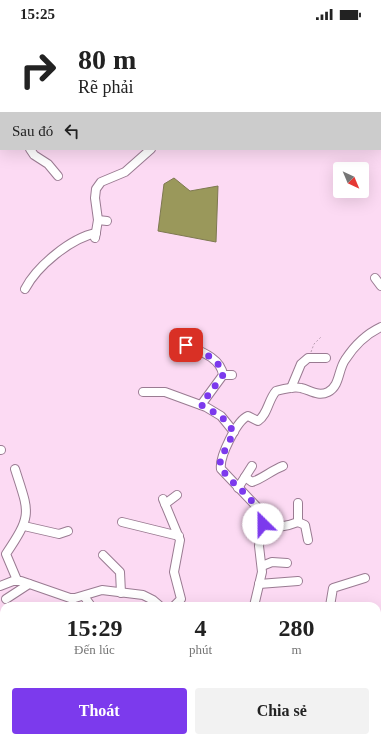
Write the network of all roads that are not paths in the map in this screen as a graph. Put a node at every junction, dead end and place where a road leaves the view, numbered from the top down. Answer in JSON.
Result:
{"nodes":[{"id":1,"x":31,"y":150,"type":"edge"},
{"id":2,"x":150,"y":150,"type":"edge"},
{"id":3,"x":58,"y":176,"type":"dead end"},
{"id":4,"x":375,"y":278,"type":"dead end"},
{"id":5,"x":381,"y":286,"type":"edge"},
{"id":6,"x":25,"y":289,"type":"dead end"},
{"id":7,"x":381,"y":327,"type":"edge"},
{"id":8,"x":186,"y":345,"type":"dead end"},
{"id":9,"x":326,"y":358,"type":"dead end"},
{"id":10,"x":223,"y":375,"type":"junction"},
{"id":11,"x":232,"y":375,"type":"dead end"},
{"id":12,"x":292,"y":388,"type":"junction"},
{"id":13,"x":143,"y":392,"type":"dead end"},
{"id":14,"x":201,"y":405,"type":"junction"},
{"id":15,"x":234,"y":432,"type":"junction"},
{"id":16,"x":252,"y":466,"type":"dead end"},
{"id":17,"x":283,"y":466,"type":"dead end"},
{"id":18,"x":15,"y":469,"type":"dead end"},
{"id":19,"x":245,"y":478,"type":"junction"},
{"id":20,"x":238,"y":488,"type":"junction"},
{"id":21,"x":177,"y":496,"type":"dead end"},
{"id":22,"x":298,"y":503,"type":"dead end"},
{"id":23,"x":122,"y":522,"type":"dead end"},
{"id":24,"x":298,"y":522,"type":"junction"},
{"id":25,"x":24,"y":526,"type":"junction"},
{"id":26,"x":262,"y":530,"type":"junction"},
{"id":27,"x":68,"y":531,"type":"dead end"},
{"id":28,"x":179,"y":536,"type":"junction"},
{"id":29,"x":308,"y":540,"type":"dead end"},
{"id":30,"x":3,"y":553,"type":"edge"},
{"id":31,"x":103,"y":556,"type":"dead end"},
{"id":32,"x":287,"y":563,"type":"dead end"},
{"id":33,"x":262,"y":566,"type":"junction"},
{"id":34,"x":364,"y":578,"type":"dead end"},
{"id":35,"x":17,"y":580,"type":"junction"},
{"id":36,"x":298,"y":581,"type":"dead end"},
{"id":37,"x":29,"y":584,"type":"junction"},
{"id":38,"x":260,"y":584,"type":"junction"},
{"id":39,"x":0,"y":586,"type":"edge"},
{"id":40,"x":121,"y":593,"type":"junction"},
{"id":41,"x":84,"y":596,"type":"junction"},
{"id":42,"x":6,"y":599,"type":"dead end"},
{"id":43,"x":88,"y":602,"type":"edge"},
{"id":44,"x":155,"y":602,"type":"edge"},
{"id":45,"x":177,"y":602,"type":"edge"},
{"id":46,"x":255,"y":602,"type":"edge"},
{"id":47,"x":331,"y":602,"type":"edge"}],
"edges":[{"from":1,"to":3,"type":"street"},
{"from":2,"to":6,"type":"street"},
{"from":4,"to":5,"type":"street"},
{"from":7,"to":12,"type":"street"},
{"from":8,"to":10,"type":"street"},
{"from":9,"to":12,"type":"street"},
{"from":10,"to":11,"type":"street"},
{"from":10,"to":14,"type":"street"},
{"from":12,"to":15,"type":"street"},
{"from":13,"to":14,"type":"street"},
{"from":14,"to":15,"type":"street"},
{"from":15,"to":20,"type":"street"},
{"from":16,"to":19,"type":"street"},
{"from":17,"to":19,"type":"street"},
{"from":18,"to":25,"type":"street"},
{"from":19,"to":20,"type":"street"},
{"from":20,"to":26,"type":"street"},
{"from":21,"to":28,"type":"street"},
{"from":22,"to":24,"type":"street"},
{"from":23,"to":28,"type":"street"},
{"from":24,"to":26,"type":"street"},
{"from":24,"to":29,"type":"street"},
{"from":25,"to":27,"type":"street"},
{"from":25,"to":30,"type":"street"},
{"from":26,"to":33,"type":"street"},
{"from":28,"to":45,"type":"street"},
{"from":30,"to":35,"type":"street"},
{"from":31,"to":40,"type":"street"},
{"from":32,"to":33,"type":"street"},
{"from":33,"to":38,"type":"street"},
{"from":34,"to":47,"type":"street"},
{"from":35,"to":37,"type":"street"},
{"from":35,"to":39,"type":"street"},
{"from":36,"to":38,"type":"street"},
{"from":37,"to":41,"type":"street"},
{"from":37,"to":42,"type":"street"},
{"from":38,"to":46,"type":"street"},
{"from":40,"to":41,"type":"street"},
{"from":40,"to":44,"type":"street"},
{"from":41,"to":43,"type":"street"}]}
